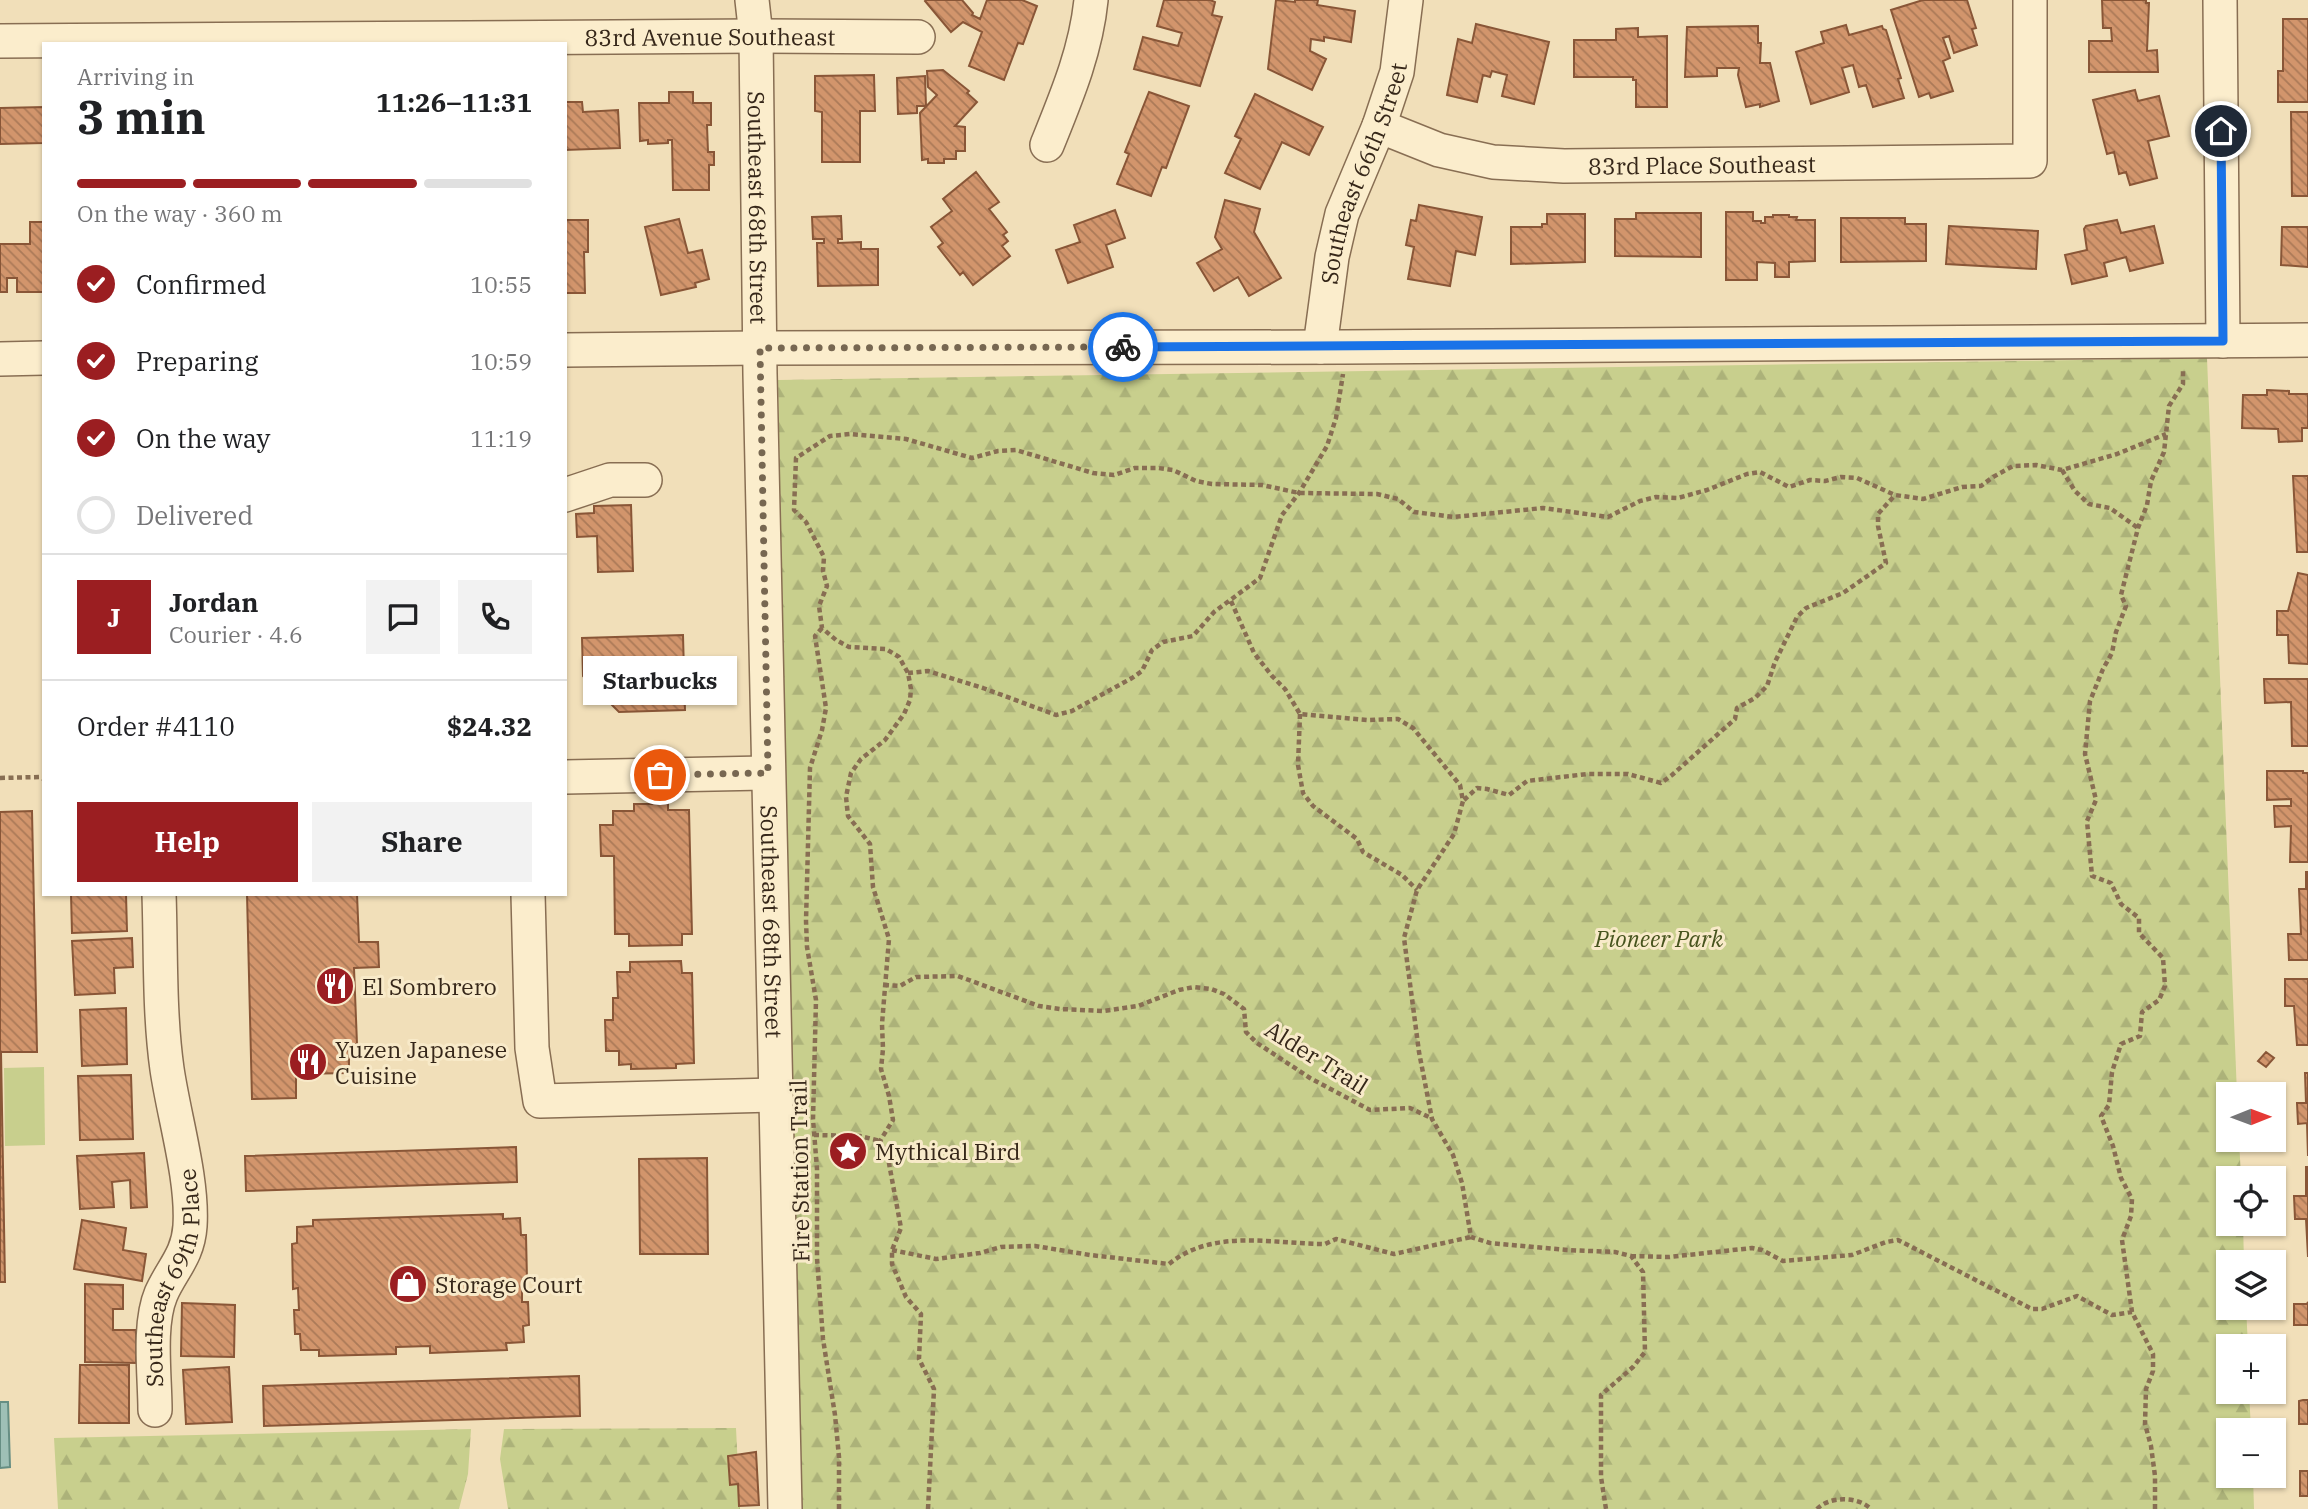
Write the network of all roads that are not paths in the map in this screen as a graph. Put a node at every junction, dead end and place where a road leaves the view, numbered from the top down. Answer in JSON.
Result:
{"nodes":[{"id":1,"x":752,"y":0,"type":"edge"},
{"id":2,"x":1091,"y":0,"type":"edge"},
{"id":3,"x":1406,"y":0,"type":"edge"},
{"id":4,"x":2030,"y":0,"type":"edge"},
{"id":5,"x":2220,"y":0,"type":"edge"},
{"id":6,"x":757,"y":36,"type":"junction"},
{"id":7,"x":918,"y":37,"type":"dead end"},
{"id":8,"x":0,"y":41,"type":"edge"},
{"id":9,"x":1379,"y":126,"type":"junction"},
{"id":10,"x":1046,"y":145,"type":"dead end"},
{"id":11,"x":2308,"y":340,"type":"edge"},
{"id":12,"x":2223,"y":341,"type":"junction"},
{"id":13,"x":1332,"y":347,"type":"junction"},
{"id":14,"x":760,"y":348,"type":"junction"},
{"id":15,"x":567,"y":350,"type":"edge"},
{"id":16,"x":42,"y":358,"type":"edge"},
{"id":17,"x":0,"y":359,"type":"edge"},
{"id":18,"x":646,"y":480,"type":"dead end"},
{"id":19,"x":567,"y":494,"type":"edge"},
{"id":20,"x":768,"y":773,"type":"junction"},
{"id":21,"x":567,"y":777,"type":"edge"},
{"id":22,"x":159,"y":896,"type":"edge"},
{"id":23,"x":528,"y":896,"type":"edge"},
{"id":24,"x":776,"y":1095,"type":"junction"},
{"id":25,"x":155,"y":1410,"type":"dead end"},
{"id":26,"x":785,"y":1509,"type":"edge"}],
"edges":[{"from":1,"to":6,"type":"street","name":"Southeast 68th Street"},
{"from":2,"to":10,"type":"street"},
{"from":3,"to":9,"type":"street","name":"Southeast 66th Street"},
{"from":4,"to":9,"type":"street","name":"83rd Place Southeast"},
{"from":5,"to":12,"type":"street"},
{"from":6,"to":7,"type":"street","name":"83rd Avenue Southeast"},
{"from":6,"to":8,"type":"street","name":"83rd Avenue Southeast"},
{"from":6,"to":14,"type":"street","name":"Southeast 68th Street"},
{"from":9,"to":13,"type":"street","name":"Southeast 66th Street"},
{"from":11,"to":12,"type":"street"},
{"from":12,"to":13,"type":"street"},
{"from":13,"to":14,"type":"street"},
{"from":14,"to":15,"type":"street"},
{"from":14,"to":20,"type":"street","name":"Southeast 68th Street"},
{"from":16,"to":17,"type":"street"},
{"from":18,"to":19,"type":"street"},
{"from":20,"to":21,"type":"street"},
{"from":20,"to":24,"type":"street","name":"Southeast 68th Street"},
{"from":22,"to":25,"type":"street","name":"Southeast 69th Place"},
{"from":23,"to":24,"type":"street"},
{"from":24,"to":26,"type":"street","name":"Southeast 68th Street"}]}
